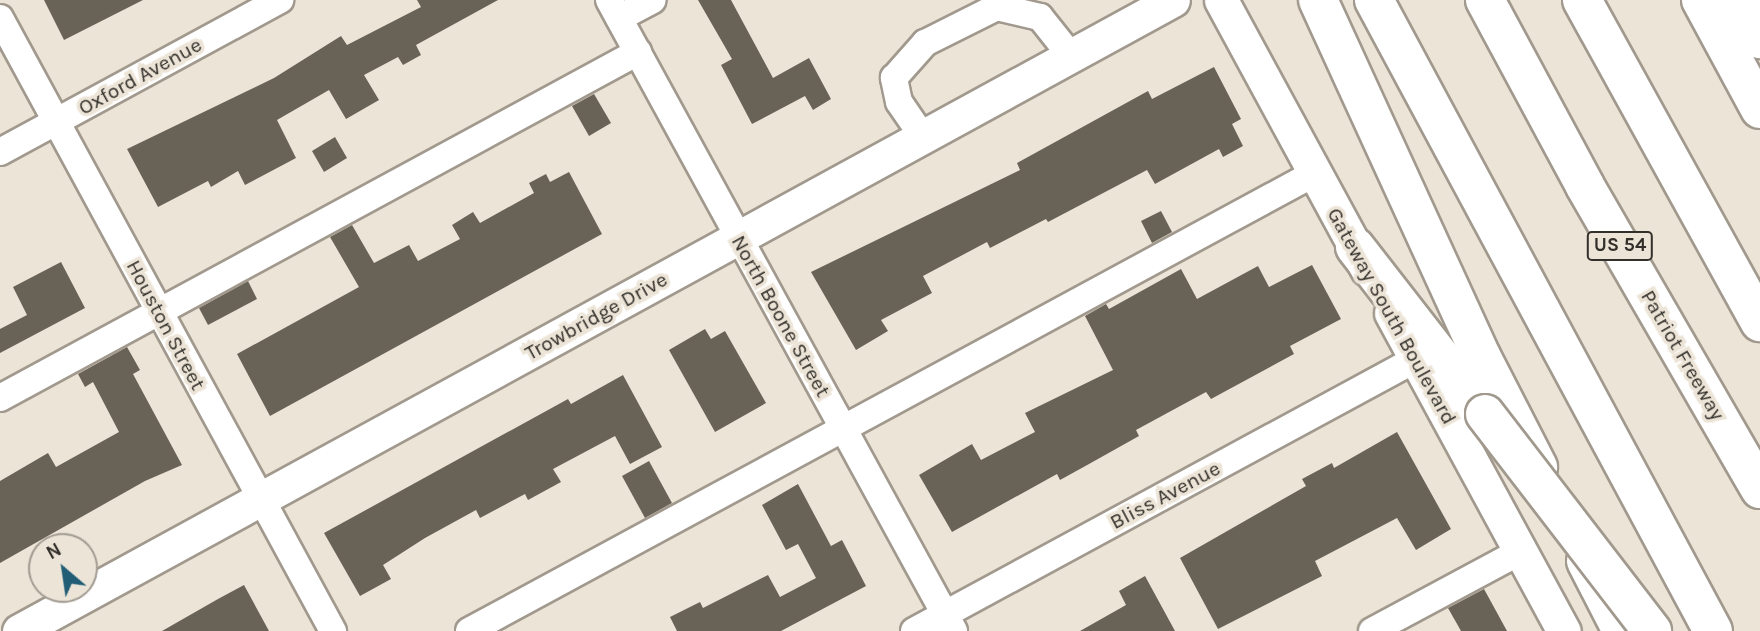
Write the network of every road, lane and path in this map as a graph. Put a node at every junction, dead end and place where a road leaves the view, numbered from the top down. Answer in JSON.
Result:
{"nodes":[{"id":1,"x":279,"y":0,"type":"edge"},
{"id":2,"x":653,"y":0,"type":"edge"},
{"id":3,"x":1173,"y":0,"type":"edge"},
{"id":4,"x":1221,"y":0,"type":"edge"},
{"id":5,"x":1318,"y":0,"type":"edge"},
{"id":6,"x":1374,"y":0,"type":"edge"},
{"id":7,"x":1485,"y":0,"type":"edge"},
{"id":8,"x":1582,"y":0,"type":"edge"},
{"id":9,"x":1605,"y":0,"type":"edge"},
{"id":10,"x":1701,"y":0,"type":"edge"},
{"id":11,"x":1738,"y":0,"type":"edge"},
{"id":12,"x":994,"y":4,"type":"edge"},
{"id":13,"x":614,"y":9,"type":"edge"},
{"id":14,"x":0,"y":18,"type":"edge"},
{"id":15,"x":1760,"y":39,"type":"edge"},
{"id":16,"x":638,"y":52,"type":"junction"},
{"id":17,"x":1071,"y":56,"type":"junction"},
{"id":18,"x":1617,"y":64,"type":"junction"},
{"id":19,"x":1760,"y":109,"type":"edge"},
{"id":20,"x":56,"y":121,"type":"junction"},
{"id":21,"x":923,"y":137,"type":"junction"},
{"id":22,"x":0,"y":152,"type":"edge"},
{"id":23,"x":1315,"y":173,"type":"junction"},
{"id":24,"x":739,"y":238,"type":"junction"},
{"id":25,"x":1355,"y":247,"type":"junction"},
{"id":26,"x":159,"y":311,"type":"junction"},
{"id":27,"x":1760,"y":323,"type":"edge"},
{"id":28,"x":1416,"y":359,"type":"junction"},
{"id":29,"x":0,"y":398,"type":"edge"},
{"id":30,"x":843,"y":429,"type":"junction"},
{"id":31,"x":1760,"y":489,"type":"edge"},
{"id":32,"x":261,"y":499,"type":"junction"},
{"id":33,"x":1521,"y":551,"type":"junction"},
{"id":34,"x":949,"y":623,"type":"edge"},
{"id":35,"x":19,"y":631,"type":"edge"},
{"id":36,"x":333,"y":631,"type":"edge"},
{"id":37,"x":469,"y":631,"type":"edge"},
{"id":38,"x":914,"y":631,"type":"edge"},
{"id":39,"x":1372,"y":631,"type":"edge"},
{"id":40,"x":1564,"y":631,"type":"edge"},
{"id":41,"x":1622,"y":631,"type":"edge"},
{"id":42,"x":1652,"y":631,"type":"edge"},
{"id":43,"x":1713,"y":631,"type":"edge"}],
"edges":[{"from":1,"to":20,"type":"street","name":"Oxford Avenue"},
{"from":2,"to":13,"type":"street"},
{"from":3,"to":17,"type":"main road","name":"Trowbridge Drive"},
{"from":4,"to":23,"type":"main road","name":"Gateway South Boulevard"},
{"from":5,"to":41,"type":"highway"},
{"from":6,"to":43,"type":"highway"},
{"from":7,"to":31,"type":"highway","name":"Patriot Freeway","number":"US 54"},
{"from":8,"to":18,"type":"highway"},
{"from":9,"to":18,"type":"highway"},
{"from":10,"to":19,"type":"highway"},
{"from":11,"to":15,"type":"highway"},
{"from":12,"to":17,"type":"street"},
{"from":12,"to":21,"type":"street"},
{"from":13,"to":16,"type":"street","name":"North Boone Street"},
{"from":14,"to":20,"type":"street","name":"Houston Street"},
{"from":16,"to":24,"type":"street","name":"North Boone Street"},
{"from":16,"to":26,"type":"street"},
{"from":17,"to":21,"type":"main road","name":"Trowbridge Drive"},
{"from":18,"to":27,"type":"highway"},
{"from":20,"to":22,"type":"street","name":"Oxford Avenue"},
{"from":20,"to":26,"type":"street","name":"Houston Street"},
{"from":21,"to":24,"type":"main road","name":"Trowbridge Drive"},
{"from":23,"to":25,"type":"main road","name":"Gateway South Boulevard"},
{"from":23,"to":30,"type":"street"},
{"from":24,"to":30,"type":"street","name":"North Boone Street"},
{"from":24,"to":32,"type":"main road","name":"Trowbridge Drive"},
{"from":25,"to":28,"type":"main road","name":"Gateway South Boulevard"},
{"from":25,"to":42,"type":"highway","bridge":true},
{"from":26,"to":29,"type":"street"},
{"from":26,"to":32,"type":"street","name":"Houston Street"},
{"from":28,"to":33,"type":"main road","name":"Gateway South Boulevard"},
{"from":28,"to":34,"type":"street","name":"Bliss Avenue"},
{"from":30,"to":34,"type":"street","name":"North Boone Street"},
{"from":30,"to":37,"type":"street"},
{"from":32,"to":35,"type":"main road","name":"Trowbridge Drive"},
{"from":32,"to":36,"type":"street","name":"Houston Street"},
{"from":33,"to":39,"type":"street"},
{"from":33,"to":40,"type":"main road","name":"Gateway South Boulevard"},
{"from":34,"to":38,"type":"street","name":"Bliss Avenue"}]}
